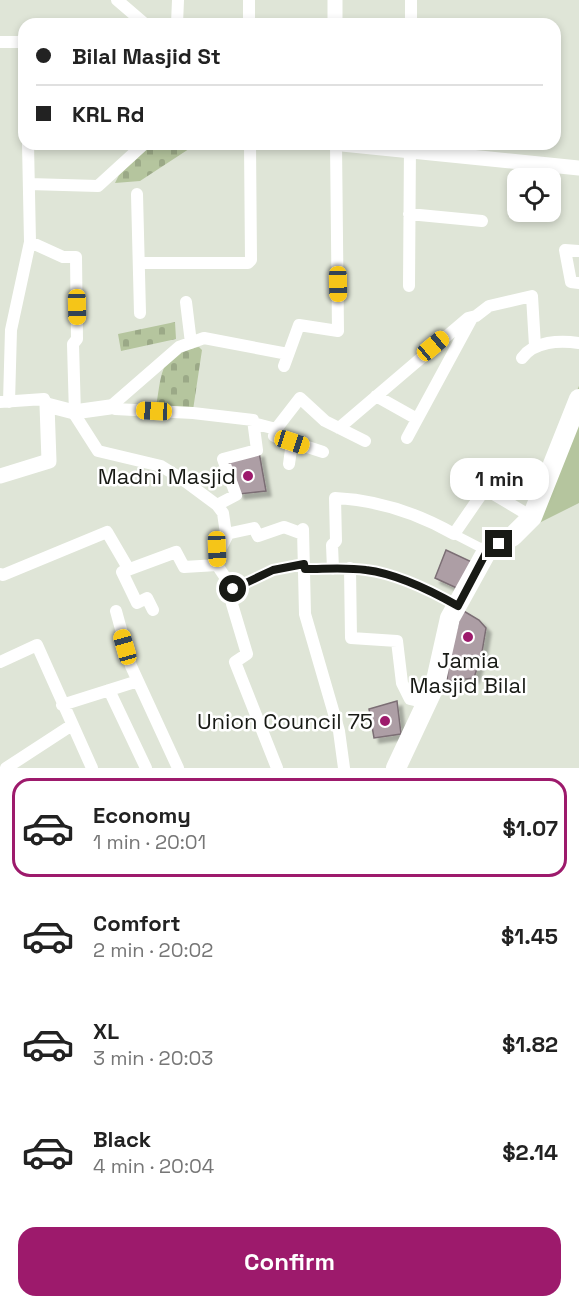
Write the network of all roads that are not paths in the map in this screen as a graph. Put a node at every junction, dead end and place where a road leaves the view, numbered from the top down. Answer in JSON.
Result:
{"nodes":[{"id":1,"x":117,"y":0,"type":"edge"},
{"id":2,"x":178,"y":0,"type":"edge"},
{"id":3,"x":249,"y":0,"type":"edge"},
{"id":4,"x":335,"y":0,"type":"edge"},
{"id":5,"x":411,"y":0,"type":"edge"},
{"id":6,"x":138,"y":18,"type":"edge"},
{"id":7,"x":177,"y":18,"type":"edge"},
{"id":8,"x":249,"y":18,"type":"edge"},
{"id":9,"x":335,"y":18,"type":"edge"},
{"id":10,"x":411,"y":18,"type":"edge"},
{"id":11,"x":0,"y":42,"type":"edge"},
{"id":12,"x":18,"y":42,"type":"edge"},
{"id":13,"x":28,"y":150,"type":"edge"},
{"id":14,"x":137,"y":150,"type":"edge"},
{"id":15,"x":250,"y":150,"type":"edge"},
{"id":16,"x":336,"y":150,"type":"edge"},
{"id":17,"x":410,"y":150,"type":"edge"},
{"id":18,"x":434,"y":150,"type":"edge"},
{"id":19,"x":579,"y":168,"type":"edge"},
{"id":20,"x":29,"y":184,"type":"junction"},
{"id":21,"x":137,"y":194,"type":"dead end"},
{"id":22,"x":410,"y":214,"type":"junction"},
{"id":23,"x":482,"y":221,"type":"dead end"},
{"id":24,"x":30,"y":242,"type":"junction"},
{"id":25,"x":579,"y":251,"type":"edge"},
{"id":26,"x":138,"y":264,"type":"junction"},
{"id":27,"x":579,"y":283,"type":"edge"},
{"id":28,"x":409,"y":285,"type":"dead end"},
{"id":29,"x":186,"y":302,"type":"dead end"},
{"id":30,"x":140,"y":313,"type":"dead end"},
{"id":31,"x":473,"y":317,"type":"junction"},
{"id":32,"x":191,"y":342,"type":"junction"},
{"id":33,"x":579,"y":343,"type":"edge"},
{"id":34,"x":535,"y":346,"type":"junction"},
{"id":35,"x":522,"y":358,"type":"dead end"},
{"id":36,"x":376,"y":396,"type":"junction"},
{"id":37,"x":579,"y":399,"type":"edge"},
{"id":38,"x":5,"y":402,"type":"edge"},
{"id":39,"x":47,"y":405,"type":"junction"},
{"id":40,"x":110,"y":406,"type":"junction"},
{"id":41,"x":74,"y":412,"type":"junction"},
{"id":42,"x":417,"y":418,"type":"junction"},
{"id":43,"x":253,"y":423,"type":"junction"},
{"id":44,"x":339,"y":428,"type":"junction"},
{"id":45,"x":276,"y":429,"type":"junction"},
{"id":46,"x":407,"y":438,"type":"dead end"},
{"id":47,"x":365,"y":441,"type":"dead end"},
{"id":48,"x":292,"y":442,"type":"junction"},
{"id":49,"x":323,"y":452,"type":"dead end"},
{"id":50,"x":290,"y":464,"type":"dead end"},
{"id":51,"x":0,"y":476,"type":"edge"},
{"id":52,"x":217,"y":505,"type":"junction"},
{"id":53,"x":532,"y":517,"type":"junction"},
{"id":54,"x":228,"y":534,"type":"junction"},
{"id":55,"x":454,"y":534,"type":"junction"},
{"id":56,"x":487,"y":551,"type":"junction"},
{"id":57,"x":304,"y":564,"type":"junction"},
{"id":58,"x":217,"y":565,"type":"junction"},
{"id":59,"x":128,"y":568,"type":"junction"},
{"id":60,"x":350,"y":568,"type":"junction"},
{"id":61,"x":333,"y":569,"type":"junction"},
{"id":62,"x":0,"y":574,"type":"edge"},
{"id":63,"x":234,"y":589,"type":"junction"},
{"id":64,"x":137,"y":603,"type":"junction"},
{"id":65,"x":458,"y":606,"type":"junction"},
{"id":66,"x":153,"y":610,"type":"dead end"},
{"id":67,"x":0,"y":662,"type":"edge"},
{"id":68,"x":138,"y":681,"type":"junction"},
{"id":69,"x":109,"y":690,"type":"junction"},
{"id":70,"x":426,"y":703,"type":"junction"},
{"id":71,"x":63,"y":708,"type":"junction"},
{"id":72,"x":72,"y":725,"type":"junction"},
{"id":73,"x":6,"y":768,"type":"edge"},
{"id":74,"x":92,"y":768,"type":"edge"},
{"id":75,"x":146,"y":768,"type":"edge"},
{"id":76,"x":178,"y":768,"type":"edge"},
{"id":77,"x":277,"y":768,"type":"edge"},
{"id":78,"x":344,"y":768,"type":"edge"},
{"id":79,"x":396,"y":768,"type":"edge"}],
"edges":[{"from":1,"to":6,"type":"street"},
{"from":2,"to":7,"type":"street"},
{"from":3,"to":8,"type":"street"},
{"from":4,"to":9,"type":"street"},
{"from":5,"to":10,"type":"street"},
{"from":11,"to":12,"type":"street"},
{"from":13,"to":20,"type":"street"},
{"from":14,"to":20,"type":"street"},
{"from":15,"to":26,"type":"street"},
{"from":16,"to":32,"type":"street"},
{"from":17,"to":22,"type":"street"},
{"from":18,"to":19,"type":"street"},
{"from":20,"to":24,"type":"street"},
{"from":21,"to":26,"type":"street"},
{"from":22,"to":23,"type":"street"},
{"from":22,"to":28,"type":"street"},
{"from":24,"to":38,"type":"street"},
{"from":24,"to":41,"type":"street"},
{"from":25,"to":27,"type":"street"},
{"from":26,"to":30,"type":"street"},
{"from":29,"to":32,"type":"street"},
{"from":31,"to":34,"type":"street"},
{"from":31,"to":36,"type":"street"},
{"from":31,"to":42,"type":"street"},
{"from":32,"to":40,"type":"street"},
{"from":33,"to":34,"type":"street"},
{"from":34,"to":35,"type":"street"},
{"from":36,"to":42,"type":"street"},
{"from":36,"to":44,"type":"street"},
{"from":37,"to":53,"type":"main road"},
{"from":38,"to":39,"type":"street"},
{"from":39,"to":41,"type":"street"},
{"from":39,"to":51,"type":"street"},
{"from":40,"to":41,"type":"street"},
{"from":40,"to":43,"type":"street"},
{"from":41,"to":52,"type":"street"},
{"from":42,"to":46,"type":"street"},
{"from":43,"to":45,"type":"street"},
{"from":43,"to":52,"type":"street"},
{"from":44,"to":45,"type":"street"},
{"from":44,"to":47,"type":"street"},
{"from":45,"to":48,"type":"street"},
{"from":48,"to":49,"type":"street"},
{"from":48,"to":50,"type":"street"},
{"from":52,"to":54,"type":"street"},
{"from":53,"to":55,"type":"street"},
{"from":53,"to":56,"type":"main road"},
{"from":54,"to":57,"type":"street"},
{"from":54,"to":58,"type":"street"},
{"from":55,"to":56,"type":"street"},
{"from":55,"to":61,"type":"street"},
{"from":56,"to":65,"type":"main road"},
{"from":57,"to":61,"type":"street"},
{"from":57,"to":63,"type":"street"},
{"from":57,"to":78,"type":"street"},
{"from":58,"to":59,"type":"street"},
{"from":58,"to":63,"type":"street"},
{"from":59,"to":62,"type":"street"},
{"from":59,"to":64,"type":"street"},
{"from":60,"to":61,"type":"street"},
{"from":60,"to":65,"type":"street"},
{"from":60,"to":70,"type":"street"},
{"from":63,"to":77,"type":"street"},
{"from":64,"to":66,"type":"street"},
{"from":64,"to":68,"type":"street"},
{"from":65,"to":70,"type":"main road"},
{"from":67,"to":71,"type":"street"},
{"from":68,"to":69,"type":"street"},
{"from":68,"to":76,"type":"street"},
{"from":69,"to":71,"type":"street"},
{"from":69,"to":75,"type":"street"},
{"from":70,"to":79,"type":"main road"},
{"from":71,"to":72,"type":"street"},
{"from":72,"to":73,"type":"street"},
{"from":72,"to":74,"type":"street"}]}
